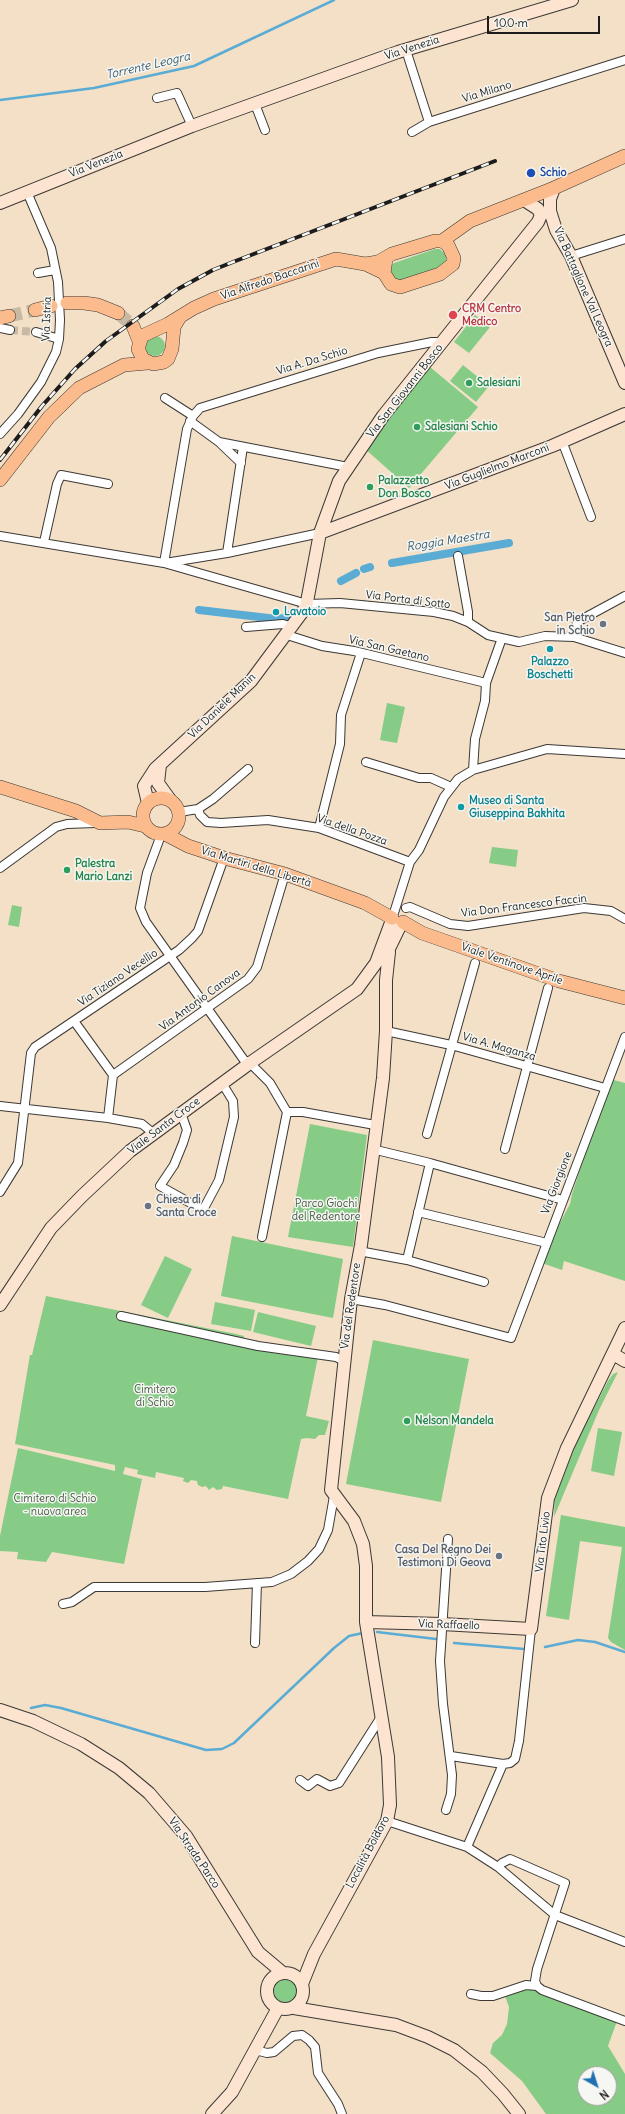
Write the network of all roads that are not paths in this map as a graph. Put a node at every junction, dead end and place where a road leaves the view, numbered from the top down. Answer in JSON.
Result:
{"nodes":[{"id":1,"x":572,"y":0,"type":"edge"},
{"id":2,"x":406,"y":50,"type":"junction"},
{"id":3,"x":625,"y":60,"type":"edge"},
{"id":4,"x":157,"y":98,"type":"dead end"},
{"id":5,"x":255,"y":104,"type":"junction"},
{"id":6,"x":429,"y":122,"type":"junction"},
{"id":7,"x":192,"y":126,"type":"junction"},
{"id":8,"x":265,"y":130,"type":"dead end"},
{"id":9,"x":412,"y":132,"type":"dead end"},
{"id":10,"x":625,"y":156,"type":"edge"},
{"id":11,"x":554,"y":188,"type":"junction"},
{"id":12,"x":27,"y":192,"type":"junction"},
{"id":13,"x":524,"y":200,"type":"junction"},
{"id":14,"x":0,"y":203,"type":"edge"},
{"id":15,"x":538,"y":222,"type":"junction"},
{"id":16,"x":461,"y":227,"type":"junction"},
{"id":17,"x":556,"y":230,"type":"junction"},
{"id":18,"x":625,"y":239,"type":"edge"},
{"id":19,"x":442,"y":241,"type":"junction"},
{"id":20,"x":452,"y":250,"type":"junction"},
{"id":21,"x":571,"y":256,"type":"junction"},
{"id":22,"x":389,"y":257,"type":"junction"},
{"id":23,"x":365,"y":264,"type":"junction"},
{"id":24,"x":55,"y":270,"type":"junction"},
{"id":25,"x":38,"y":273,"type":"dead end"},
{"id":26,"x":384,"y":273,"type":"junction"},
{"id":27,"x":67,"y":303,"type":"dead end"},
{"id":28,"x":51,"y":306,"type":"dead end"},
{"id":29,"x":35,"y":310,"type":"tunnel mouth"},
{"id":30,"x":118,"y":314,"type":"tunnel mouth"},
{"id":31,"x":180,"y":317,"type":"junction"},
{"id":32,"x":0,"y":328,"type":"edge"},
{"id":33,"x":10,"y":330,"type":"tunnel mouth"},
{"id":34,"x":36,"y":332,"type":"tunnel mouth"},
{"id":35,"x":145,"y":338,"type":"junction"},
{"id":36,"x":59,"y":339,"type":"junction"},
{"id":37,"x":444,"y":342,"type":"junction"},
{"id":38,"x":172,"y":343,"type":"junction"},
{"id":39,"x":148,"y":363,"type":"junction"},
{"id":40,"x":124,"y":365,"type":"junction"},
{"id":41,"x":625,"y":384,"type":"edge"},
{"id":42,"x":165,"y":398,"type":"dead end"},
{"id":43,"x":625,"y":414,"type":"edge"},
{"id":44,"x":191,"y":419,"type":"junction"},
{"id":45,"x":0,"y":434,"type":"edge"},
{"id":46,"x":562,"y":441,"type":"junction"},
{"id":47,"x":219,"y":442,"type":"junction"},
{"id":48,"x":243,"y":447,"type":"junction"},
{"id":49,"x":241,"y":463,"type":"junction"},
{"id":50,"x":348,"y":467,"type":"junction"},
{"id":51,"x":0,"y":480,"type":"edge"},
{"id":52,"x":108,"y":484,"type":"dead end"},
{"id":53,"x":329,"y":509,"type":"junction"},
{"id":54,"x":368,"y":516,"type":"junction"},
{"id":55,"x":590,"y":517,"type":"dead end"},
{"id":56,"x":320,"y":533,"type":"junction"},
{"id":57,"x":0,"y":536,"type":"edge"},
{"id":58,"x":44,"y":542,"type":"junction"},
{"id":59,"x":226,"y":553,"type":"junction"},
{"id":60,"x":458,"y":556,"type":"dead end"},
{"id":61,"x":164,"y":563,"type":"junction"},
{"id":62,"x":625,"y":596,"type":"edge"},
{"id":63,"x":307,"y":604,"type":"junction"},
{"id":64,"x":468,"y":622,"type":"junction"},
{"id":65,"x":246,"y":627,"type":"dead end"},
{"id":66,"x":290,"y":631,"type":"junction"},
{"id":67,"x":574,"y":637,"type":"junction"},
{"id":68,"x":502,"y":638,"type":"junction"},
{"id":69,"x":361,"y":653,"type":"junction"},
{"id":70,"x":625,"y":653,"type":"edge"},
{"id":71,"x":486,"y":683,"type":"junction"},
{"id":72,"x":625,"y":754,"type":"edge"},
{"id":73,"x":366,"y":762,"type":"dead end"},
{"id":74,"x":160,"y":765,"type":"junction"},
{"id":75,"x":248,"y":769,"type":"dead end"},
{"id":76,"x":473,"y":770,"type":"junction"},
{"id":77,"x":145,"y":783,"type":"junction"},
{"id":78,"x":158,"y":783,"type":"junction"},
{"id":79,"x":451,"y":786,"type":"junction"},
{"id":80,"x":0,"y":787,"type":"edge"},
{"id":81,"x":171,"y":801,"type":"junction"},
{"id":82,"x":146,"y":805,"type":"junction"},
{"id":83,"x":198,"y":809,"type":"junction"},
{"id":84,"x":178,"y":812,"type":"junction"},
{"id":85,"x":106,"y":822,"type":"junction"},
{"id":86,"x":145,"y":826,"type":"junction"},
{"id":87,"x":176,"y":826,"type":"junction"},
{"id":88,"x":319,"y":828,"type":"junction"},
{"id":89,"x":163,"y":835,"type":"junction"},
{"id":90,"x":185,"y":845,"type":"junction"},
{"id":91,"x":224,"y":858,"type":"junction"},
{"id":92,"x":410,"y":862,"type":"junction"},
{"id":93,"x":0,"y":868,"type":"edge"},
{"id":94,"x":284,"y":874,"type":"junction"},
{"id":95,"x":406,"y":908,"type":"dead end"},
{"id":96,"x":624,"y":917,"type":"edge"},
{"id":97,"x":396,"y":920,"type":"junction"},
{"id":98,"x":389,"y":952,"type":"junction"},
{"id":99,"x":170,"y":956,"type":"junction"},
{"id":100,"x":476,"y":963,"type":"dead end"},
{"id":101,"x":377,"y":966,"type":"junction"},
{"id":102,"x":386,"y":980,"type":"junction"},
{"id":103,"x":548,"y":988,"type":"dead end"},
{"id":104,"x":625,"y":998,"type":"edge"},
{"id":105,"x":208,"y":1010,"type":"junction"},
{"id":106,"x":74,"y":1021,"type":"junction"},
{"id":107,"x":386,"y":1031,"type":"junction"},
{"id":108,"x":625,"y":1037,"type":"edge"},
{"id":109,"x":451,"y":1045,"type":"junction"},
{"id":110,"x":250,"y":1063,"type":"junction"},
{"id":111,"x":527,"y":1067,"type":"junction"},
{"id":112,"x":113,"y":1075,"type":"junction"},
{"id":113,"x":222,"y":1083,"type":"junction"},
{"id":114,"x":605,"y":1088,"type":"junction"},
{"id":115,"x":0,"y":1106,"type":"edge"},
{"id":116,"x":25,"y":1108,"type":"junction"},
{"id":117,"x":287,"y":1112,"type":"junction"},
{"id":118,"x":181,"y":1113,"type":"junction"},
{"id":119,"x":108,"y":1118,"type":"junction"},
{"id":120,"x":375,"y":1125,"type":"junction"},
{"id":121,"x":153,"y":1133,"type":"junction"},
{"id":122,"x":427,"y":1134,"type":"dead end"},
{"id":123,"x":372,"y":1149,"type":"junction"},
{"id":124,"x":505,"y":1150,"type":"dead end"},
{"id":125,"x":430,"y":1163,"type":"junction"},
{"id":126,"x":0,"y":1192,"type":"edge"},
{"id":127,"x":563,"y":1200,"type":"junction"},
{"id":128,"x":418,"y":1212,"type":"junction"},
{"id":129,"x":262,"y":1237,"type":"dead end"},
{"id":130,"x":546,"y":1243,"type":"junction"},
{"id":131,"x":360,"y":1251,"type":"junction"},
{"id":132,"x":408,"y":1260,"type":"junction"},
{"id":133,"x":484,"y":1282,"type":"dead end"},
{"id":134,"x":351,"y":1299,"type":"junction"},
{"id":135,"x":0,"y":1305,"type":"edge"},
{"id":136,"x":121,"y":1316,"type":"dead end"},
{"id":137,"x":625,"y":1328,"type":"edge"},
{"id":138,"x":613,"y":1354,"type":"junction"},
{"id":139,"x":344,"y":1361,"type":"junction"},
{"id":140,"x":625,"y":1361,"type":"edge"},
{"id":141,"x":334,"y":1496,"type":"junction"},
{"id":142,"x":448,"y":1539,"type":"dead end"},
{"id":143,"x":256,"y":1584,"type":"junction"},
{"id":144,"x":63,"y":1604,"type":"dead end"},
{"id":145,"x":442,"y":1624,"type":"junction"},
{"id":146,"x":367,"y":1626,"type":"junction"},
{"id":147,"x":531,"y":1629,"type":"junction"},
{"id":148,"x":255,"y":1642,"type":"dead end"},
{"id":149,"x":0,"y":1710,"type":"edge"},
{"id":150,"x":381,"y":1717,"type":"junction"},
{"id":151,"x":451,"y":1756,"type":"junction"},
{"id":152,"x":503,"y":1764,"type":"junction"},
{"id":153,"x":300,"y":1780,"type":"dead end"},
{"id":154,"x":446,"y":1810,"type":"dead end"},
{"id":155,"x":387,"y":1821,"type":"junction"},
{"id":156,"x":467,"y":1847,"type":"junction"},
{"id":157,"x":498,"y":1867,"type":"junction"},
{"id":158,"x":555,"y":1915,"type":"junction"},
{"id":159,"x":625,"y":1942,"type":"edge"},
{"id":160,"x":314,"y":1954,"type":"junction"},
{"id":161,"x":287,"y":1973,"type":"junction"},
{"id":162,"x":537,"y":1986,"type":"junction"},
{"id":163,"x":303,"y":1987,"type":"junction"},
{"id":164,"x":471,"y":1994,"type":"dead end"},
{"id":165,"x":278,"y":2008,"type":"junction"},
{"id":166,"x":294,"y":2008,"type":"junction"},
{"id":167,"x":325,"y":2012,"type":"junction"},
{"id":168,"x":625,"y":2021,"type":"edge"},
{"id":169,"x":255,"y":2050,"type":"junction"},
{"id":170,"x":212,"y":2114,"type":"edge"},
{"id":171,"x":342,"y":2114,"type":"edge"},
{"id":172,"x":519,"y":2114,"type":"edge"}],
"edges":[{"from":1,"to":2,"type":"street","name":"Via Venezia"},
{"from":2,"to":5,"type":"street","name":"Via Venezia"},
{"from":2,"to":6,"type":"street"},
{"from":3,"to":6,"type":"street","name":"Via Milano"},
{"from":4,"to":7,"type":"street"},
{"from":5,"to":7,"type":"street","name":"Via Venezia"},
{"from":5,"to":8,"type":"street"},
{"from":6,"to":9,"type":"street","name":"Via Milano"},
{"from":7,"to":12,"type":"street","name":"Via Venezia"},
{"from":10,"to":11,"type":"main road","name":"Via Alfredo Baccarini"},
{"from":11,"to":13,"type":"main road","name":"Via Alfredo Baccarini"},
{"from":11,"to":17,"type":"street","name":"Via Battaglione Val Leogra"},
{"from":12,"to":14,"type":"street","name":"Via Venezia"},
{"from":12,"to":24,"type":"street","name":"Via Istria"},
{"from":13,"to":15,"type":"street"},
{"from":13,"to":16,"type":"main road","name":"Via Alfredo Baccarini"},
{"from":15,"to":17,"type":"street"},
{"from":15,"to":37,"type":"street","name":"Via San Giovanni Bosco"},
{"from":16,"to":19,"type":"main road","name":"Via Alfredo Baccarini"},
{"from":16,"to":20,"type":"main road","name":"Via Alfredo Baccarini"},
{"from":17,"to":21,"type":"street","name":"Via Battaglione Val Leogra"},
{"from":18,"to":21,"type":"street"},
{"from":19,"to":20,"type":"main road"},
{"from":19,"to":22,"type":"main road","name":"Via Alfredo Baccarini"},
{"from":20,"to":26,"type":"main road","name":"Via Alfredo Baccarini"},
{"from":21,"to":41,"type":"street","name":"Via Battaglione Val Leogra"},
{"from":22,"to":23,"type":"main road","name":"Via Alfredo Baccarini"},
{"from":22,"to":26,"type":"main road"},
{"from":23,"to":26,"type":"main road","name":"Via Alfredo Baccarini"},
{"from":23,"to":31,"type":"main road","name":"Via Alfredo Baccarini"},
{"from":24,"to":25,"type":"street"},
{"from":24,"to":36,"type":"street","name":"Via Istria"},
{"from":27,"to":30,"type":"main road"},
{"from":28,"to":29,"type":"main road"},
{"from":31,"to":35,"type":"main road","name":"Via Alfredo Baccarini"},
{"from":31,"to":38,"type":"main road"},
{"from":32,"to":33,"type":"street"},
{"from":34,"to":36,"type":"street"},
{"from":35,"to":38,"type":"main road"},
{"from":35,"to":39,"type":"main road"},
{"from":35,"to":40,"type":"main road"},
{"from":36,"to":45,"type":"street","name":"Via Istria"},
{"from":37,"to":44,"type":"street","name":"Via A. Da Schio"},
{"from":37,"to":50,"type":"street","name":"Via San Giovanni Bosco"},
{"from":38,"to":39,"type":"main road"},
{"from":39,"to":40,"type":"main road"},
{"from":40,"to":51,"type":"main road"},
{"from":42,"to":44,"type":"street"},
{"from":43,"to":46,"type":"street","name":"Via Guglielmo Marconi"},
{"from":44,"to":47,"type":"street"},
{"from":44,"to":61,"type":"street"},
{"from":46,"to":54,"type":"street","name":"Via Guglielmo Marconi"},
{"from":46,"to":55,"type":"street"},
{"from":47,"to":48,"type":"street"},
{"from":47,"to":49,"type":"street"},
{"from":48,"to":49,"type":"street"},
{"from":48,"to":50,"type":"street"},
{"from":49,"to":59,"type":"street"},
{"from":50,"to":53,"type":"street","name":"Via San Giovanni Bosco"},
{"from":52,"to":58,"type":"street"},
{"from":53,"to":54,"type":"street","name":"Via Guglielmo Marconi"},
{"from":53,"to":56,"type":"street","name":"Via San Giovanni Bosco"},
{"from":54,"to":56,"type":"street","name":"Via Guglielmo Marconi"},
{"from":56,"to":59,"type":"street"},
{"from":56,"to":63,"type":"street","name":"Via San Giovanni Bosco"},
{"from":57,"to":58,"type":"street"},
{"from":58,"to":61,"type":"street"},
{"from":59,"to":61,"type":"street"},
{"from":60,"to":64,"type":"street"},
{"from":61,"to":63,"type":"street","name":"Via Porta di Sotto"},
{"from":62,"to":67,"type":"street"},
{"from":63,"to":64,"type":"street","name":"Via Porta di Sotto"},
{"from":63,"to":66,"type":"street","name":"Via Daniele Manin"},
{"from":64,"to":68,"type":"street","name":"Via Porta di Sotto"},
{"from":65,"to":66,"type":"street","name":"Via San Gaetano"},
{"from":66,"to":69,"type":"street","name":"Via San Gaetano"},
{"from":66,"to":74,"type":"street","name":"Via Daniele Manin"},
{"from":67,"to":68,"type":"street","name":"Via Porta di Sotto"},
{"from":67,"to":70,"type":"street","name":"Via Porta di Sotto"},
{"from":68,"to":71,"type":"street"},
{"from":69,"to":71,"type":"street","name":"Via San Gaetano"},
{"from":69,"to":88,"type":"street"},
{"from":71,"to":76,"type":"street"},
{"from":72,"to":76,"type":"street"},
{"from":73,"to":79,"type":"street"},
{"from":74,"to":77,"type":"street","name":"Via Daniele Manin"},
{"from":74,"to":78,"type":"street"},
{"from":75,"to":83,"type":"street"},
{"from":76,"to":79,"type":"street"},
{"from":77,"to":78,"type":"street"},
{"from":77,"to":82,"type":"street"},
{"from":78,"to":81,"type":"street"},
{"from":79,"to":92,"type":"street"},
{"from":80,"to":85,"type":"main road","name":"Via Martiri della Libertà"},
{"from":81,"to":82,"type":"main road"},
{"from":81,"to":84,"type":"main road"},
{"from":82,"to":85,"type":"main road"},
{"from":82,"to":86,"type":"main road"},
{"from":83,"to":84,"type":"street"},
{"from":83,"to":88,"type":"street","name":"Via della Pozza"},
{"from":84,"to":87,"type":"main road"},
{"from":85,"to":86,"type":"main road","name":"Via Martiri della Libertà"},
{"from":85,"to":93,"type":"street"},
{"from":86,"to":89,"type":"main road","name":"Via Martiri della Libertà"},
{"from":87,"to":89,"type":"main road"},
{"from":87,"to":90,"type":"main road"},
{"from":88,"to":92,"type":"street","name":"Via della Pozza"},
{"from":89,"to":90,"type":"main road","name":"Via Martiri della Libertà"},
{"from":89,"to":99,"type":"street"},
{"from":90,"to":91,"type":"main road","name":"Via Martiri della Libertà"},
{"from":91,"to":94,"type":"main road","name":"Via Martiri della Libertà"},
{"from":91,"to":99,"type":"street","name":"Via Tiziano Vecellio"},
{"from":92,"to":97,"type":"street"},
{"from":94,"to":97,"type":"main road","name":"Via Martiri della Libertà"},
{"from":94,"to":105,"type":"street","name":"Via Antonio Canova"},
{"from":95,"to":96,"type":"street","name":"Via Don Francesco Faccin"},
{"from":97,"to":98,"type":"street","name":"Viale Santa Croce"},
{"from":97,"to":101,"type":"street","name":"Viale Santa Croce"},
{"from":97,"to":104,"type":"main road","name":"Viale Ventinove Aprile"},
{"from":98,"to":101,"type":"street","name":"Viale Santa Croce"},
{"from":98,"to":102,"type":"street","name":"Via del Redentore"},
{"from":99,"to":105,"type":"street"},
{"from":99,"to":106,"type":"street","name":"Via Tiziano Vecellio"},
{"from":100,"to":109,"type":"street"},
{"from":101,"to":102,"type":"street"},
{"from":101,"to":110,"type":"street","name":"Viale Santa Croce"},
{"from":102,"to":107,"type":"street","name":"Via del Redentore"},
{"from":103,"to":111,"type":"street"},
{"from":105,"to":110,"type":"street"},
{"from":105,"to":112,"type":"street","name":"Via Antonio Canova"},
{"from":106,"to":112,"type":"street"},
{"from":106,"to":116,"type":"street","name":"Via Tiziano Vecellio"},
{"from":107,"to":109,"type":"street","name":"Via A. Maganza"},
{"from":107,"to":120,"type":"street","name":"Via del Redentore"},
{"from":108,"to":114,"type":"street","name":"Via Giorgione"},
{"from":109,"to":111,"type":"street","name":"Via A. Maganza"},
{"from":109,"to":122,"type":"street"},
{"from":110,"to":113,"type":"street","name":"Viale Santa Croce"},
{"from":110,"to":117,"type":"street"},
{"from":111,"to":114,"type":"street","name":"Via A. Maganza"},
{"from":111,"to":124,"type":"street"},
{"from":112,"to":119,"type":"street"},
{"from":113,"to":118,"type":"street","name":"Viale Santa Croce"},
{"from":113,"to":118,"type":"street"},
{"from":114,"to":127,"type":"street","name":"Via Giorgione"},
{"from":115,"to":116,"type":"street"},
{"from":116,"to":119,"type":"street"},
{"from":116,"to":126,"type":"street","name":"Via Tiziano Vecellio"},
{"from":117,"to":120,"type":"street"},
{"from":117,"to":129,"type":"street"},
{"from":118,"to":121,"type":"street","name":"Viale Santa Croce"},
{"from":119,"to":121,"type":"street"},
{"from":120,"to":123,"type":"street","name":"Via del Redentore"},
{"from":121,"to":135,"type":"street","name":"Viale Santa Croce"},
{"from":123,"to":125,"type":"street"},
{"from":123,"to":131,"type":"street","name":"Via del Redentore"},
{"from":125,"to":127,"type":"street"},
{"from":125,"to":128,"type":"street"},
{"from":127,"to":130,"type":"street","name":"Via Giorgione"},
{"from":128,"to":130,"type":"street"},
{"from":128,"to":132,"type":"street"},
{"from":130,"to":134,"type":"street","name":"Via Giorgione"},
{"from":131,"to":132,"type":"street"},
{"from":131,"to":134,"type":"street","name":"Via del Redentore"},
{"from":132,"to":133,"type":"street"},
{"from":134,"to":139,"type":"street","name":"Via del Redentore"},
{"from":136,"to":139,"type":"street"},
{"from":137,"to":138,"type":"street","name":"Via Tito Livio"},
{"from":138,"to":140,"type":"street"},
{"from":138,"to":147,"type":"street","name":"Via Tito Livio"},
{"from":139,"to":141,"type":"street","name":"Via del Redentore"},
{"from":141,"to":143,"type":"street"},
{"from":141,"to":146,"type":"street"},
{"from":142,"to":145,"type":"street"},
{"from":143,"to":144,"type":"street"},
{"from":143,"to":148,"type":"street"},
{"from":145,"to":146,"type":"street","name":"Via Raffaello"},
{"from":145,"to":147,"type":"street","name":"Via Raffaello"},
{"from":145,"to":151,"type":"street"},
{"from":146,"to":150,"type":"street","name":"Località Boldoro"},
{"from":147,"to":152,"type":"street","name":"Via Tito Livio"},
{"from":149,"to":161,"type":"street","name":"Via Strada Parco"},
{"from":150,"to":153,"type":"street"},
{"from":150,"to":155,"type":"street","name":"Località Boldoro"},
{"from":151,"to":152,"type":"street"},
{"from":151,"to":154,"type":"street"},
{"from":152,"to":156,"type":"street"},
{"from":155,"to":156,"type":"street"},
{"from":155,"to":160,"type":"street","name":"Località Boldoro"},
{"from":156,"to":157,"type":"street"},
{"from":157,"to":158,"type":"street"},
{"from":157,"to":158,"type":"street"},
{"from":158,"to":159,"type":"street"},
{"from":158,"to":162,"type":"street"},
{"from":160,"to":161,"type":"street","name":"Località Boldoro"},
{"from":160,"to":163,"type":"street","name":"Località Boldoro"},
{"from":161,"to":163,"type":"street"},
{"from":161,"to":165,"type":"street"},
{"from":162,"to":164,"type":"street"},
{"from":162,"to":168,"type":"street"},
{"from":163,"to":166,"type":"street"},
{"from":163,"to":167,"type":"street"},
{"from":165,"to":166,"type":"street"},
{"from":165,"to":169,"type":"street"},
{"from":166,"to":167,"type":"street"},
{"from":167,"to":172,"type":"street"},
{"from":169,"to":170,"type":"street"},
{"from":169,"to":171,"type":"street"}]}
